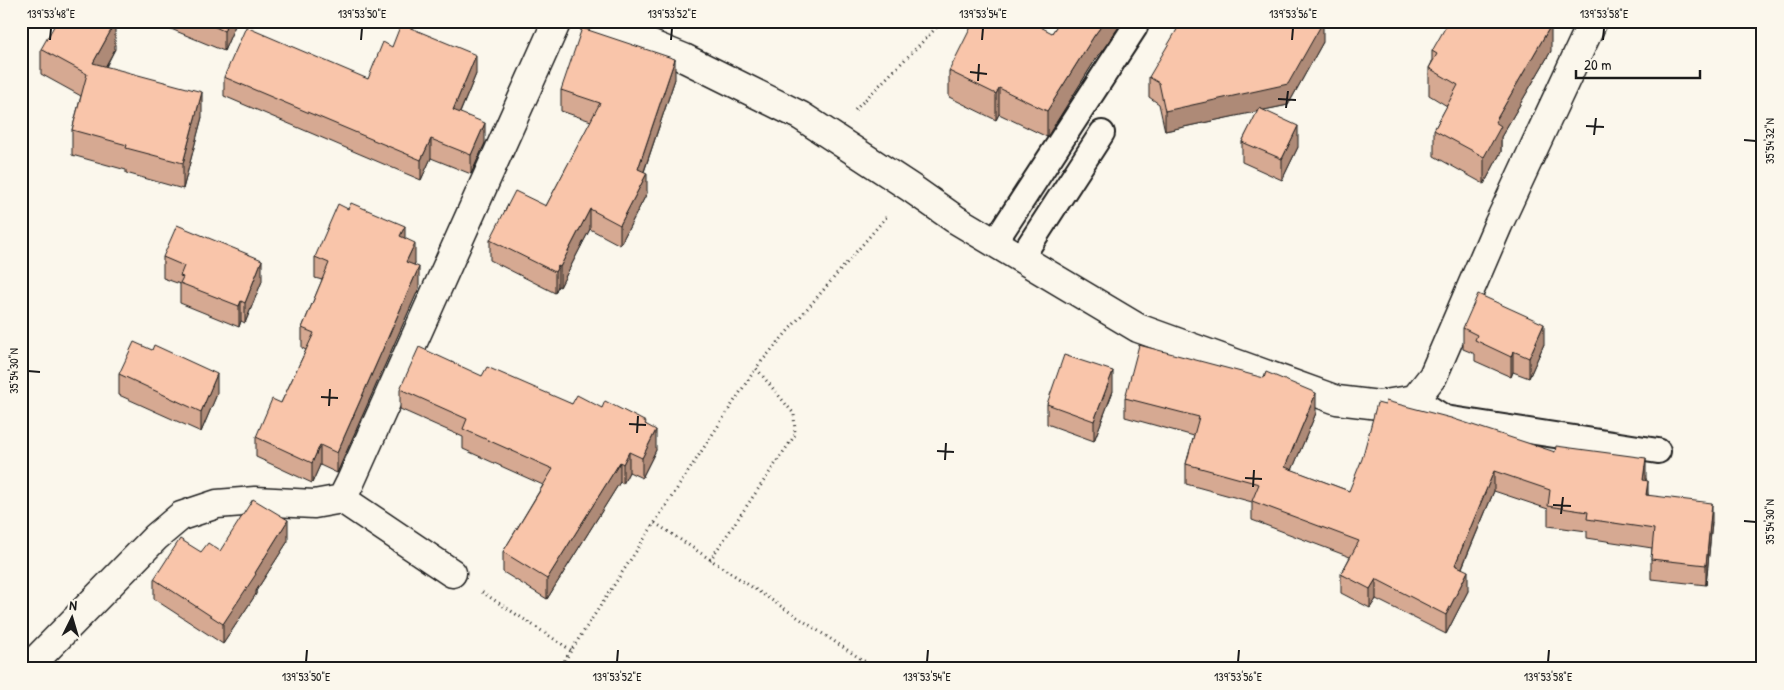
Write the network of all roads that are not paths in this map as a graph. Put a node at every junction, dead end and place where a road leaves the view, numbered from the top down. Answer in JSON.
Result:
{"nodes":[{"id":1,"x":557,"y":21,"type":"edge"},
{"id":2,"x":593,"y":21,"type":"edge"},
{"id":3,"x":1593,"y":21,"type":"edge"},
{"id":4,"x":1135,"y":27,"type":"dead end"},
{"id":5,"x":1102,"y":133,"type":"dead end"},
{"id":6,"x":995,"y":242,"type":"junction"},
{"id":7,"x":1022,"y":258,"type":"junction"},
{"id":8,"x":1416,"y":400,"type":"junction"},
{"id":9,"x":1658,"y":451,"type":"dead end"},
{"id":10,"x":342,"y":498,"type":"junction"},
{"id":11,"x":452,"y":574,"type":"road end"},
{"id":12,"x":27,"y":669,"type":"edge"}],
"edges":[{"from":1,"to":10,"type":"street"},
{"from":2,"to":6,"type":"street"},
{"from":3,"to":8,"type":"street"},
{"from":4,"to":6,"type":"lane"},
{"from":5,"to":7,"type":"lane"},
{"from":6,"to":7,"type":"street"},
{"from":7,"to":8,"type":"street"},
{"from":8,"to":9,"type":"lane"},
{"from":10,"to":11,"type":"street"},
{"from":10,"to":12,"type":"street"}]}
